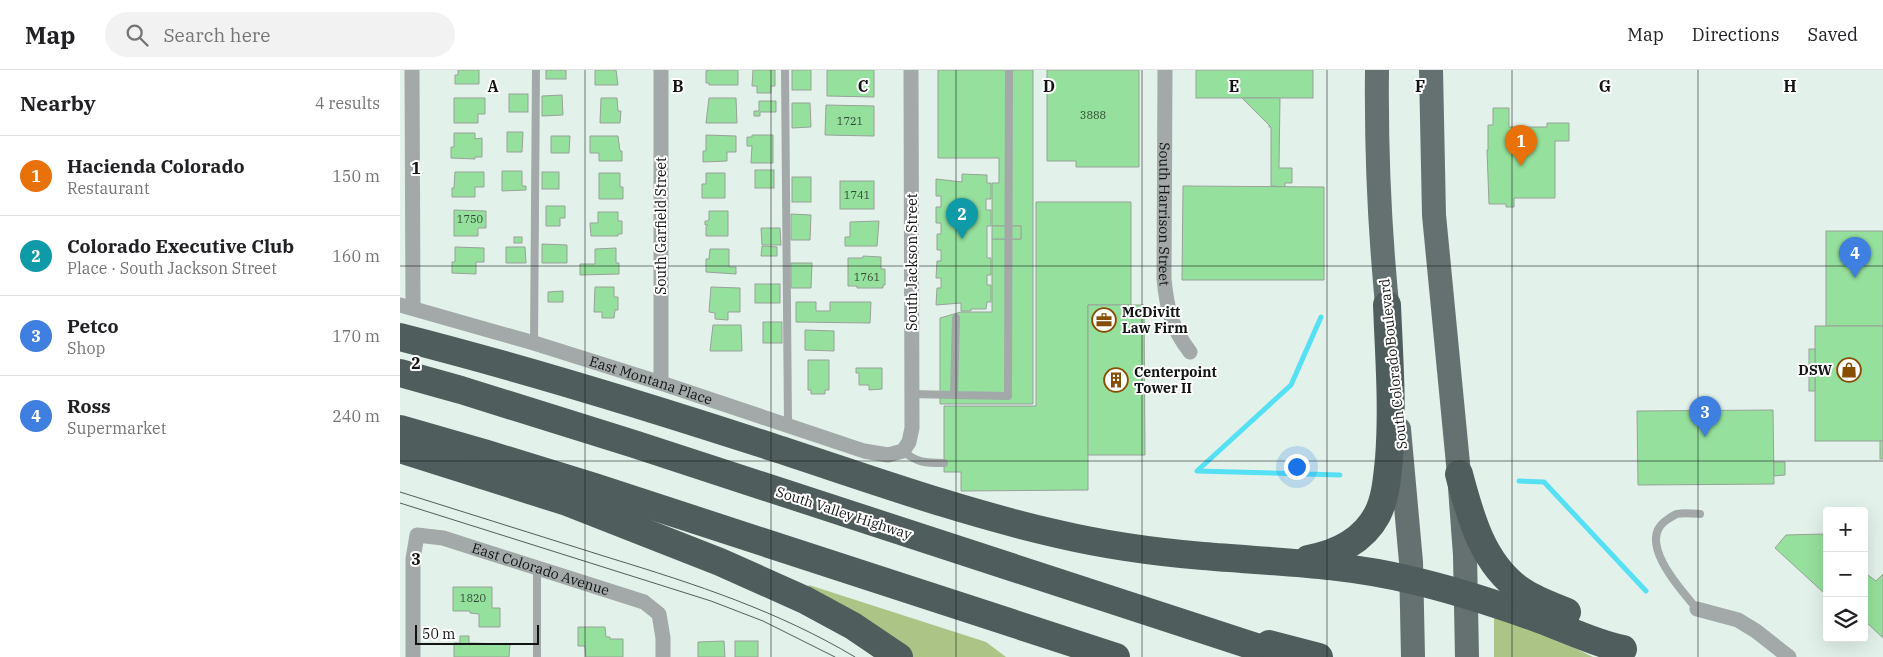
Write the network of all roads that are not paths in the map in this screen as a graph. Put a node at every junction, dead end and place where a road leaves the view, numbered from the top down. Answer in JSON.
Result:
{"nodes":[{"id":1,"x":412,"y":70,"type":"edge"},
{"id":2,"x":536,"y":70,"type":"edge"},
{"id":3,"x":661,"y":70,"type":"edge"},
{"id":4,"x":785,"y":70,"type":"edge"},
{"id":5,"x":912,"y":70,"type":"edge"},
{"id":6,"x":1009,"y":70,"type":"edge"},
{"id":7,"x":1165,"y":70,"type":"edge"},
{"id":8,"x":1377,"y":70,"type":"edge"},
{"id":9,"x":1431,"y":70,"type":"edge"},
{"id":10,"x":1446,"y":70,"type":"edge"},
{"id":11,"x":1433,"y":111,"type":"junction"},
{"id":12,"x":1387,"y":305,"type":"junction"},
{"id":13,"x":407,"y":307,"type":"edge"},
{"id":14,"x":956,"y":318,"type":"dead end"},
{"id":15,"x":400,"y":337,"type":"edge"},
{"id":16,"x":534,"y":343,"type":"junction"},
{"id":17,"x":1190,"y":352,"type":"dead end"},
{"id":18,"x":400,"y":373,"type":"edge"},
{"id":19,"x":661,"y":383,"type":"junction"},
{"id":20,"x":912,"y":394,"type":"junction"},
{"id":21,"x":954,"y":395,"type":"junction"},
{"id":22,"x":788,"y":424,"type":"junction"},
{"id":23,"x":400,"y":429,"type":"edge"},
{"id":24,"x":400,"y":449,"type":"edge"},
{"id":25,"x":902,"y":451,"type":"junction"},
{"id":26,"x":944,"y":463,"type":"dead end"},
{"id":27,"x":1459,"y":474,"type":"junction"},
{"id":28,"x":1700,"y":514,"type":"dead end"},
{"id":29,"x":1255,"y":560,"type":"junction"},
{"id":30,"x":537,"y":567,"type":"junction"},
{"id":31,"x":1412,"y":580,"type":"junction"},
{"id":32,"x":1466,"y":595,"type":"junction"},
{"id":33,"x":1697,"y":609,"type":"joint"},
{"id":34,"x":1151,"y":613,"type":"junction"},
{"id":35,"x":1467,"y":653,"type":"edge"},
{"id":36,"x":1628,"y":653,"type":"edge"},
{"id":37,"x":413,"y":657,"type":"edge"},
{"id":38,"x":537,"y":657,"type":"edge"},
{"id":39,"x":663,"y":657,"type":"edge"},
{"id":40,"x":899,"y":657,"type":"edge"},
{"id":41,"x":1116,"y":657,"type":"edge"},
{"id":42,"x":1287,"y":657,"type":"edge"},
{"id":43,"x":1319,"y":657,"type":"edge"},
{"id":44,"x":1413,"y":657,"type":"edge"},
{"id":45,"x":1789,"y":657,"type":"edge"}],
"edges":[{"from":1,"to":13,"type":"street"},
{"from":2,"to":16,"type":"lane"},
{"from":3,"to":19,"type":"street","name":"South Garfield Street"},
{"from":4,"to":22,"type":"lane"},
{"from":5,"to":20,"type":"street","name":"South Jackson Street"},
{"from":6,"to":21,"type":"lane"},
{"from":7,"to":17,"type":"street","name":"South Harrison Street"},
{"from":8,"to":12,"type":"main road","name":"South Colorado Boulevard"},
{"from":9,"to":11,"type":"main road"},
{"from":10,"to":11,"type":"main road"},
{"from":11,"to":27,"type":"main road"},
{"from":12,"to":29,"type":"highway"},
{"from":12,"to":31,"type":"main road","name":"South Colorado Boulevard"},
{"from":13,"to":16,"type":"street","name":"East Montana Place"},
{"from":14,"to":21,"type":"lane"},
{"from":15,"to":29,"type":"highway"},
{"from":16,"to":19,"type":"street","name":"East Montana Place"},
{"from":18,"to":34,"type":"highway","name":"South Valley Highway"},
{"from":19,"to":22,"type":"street","name":"East Montana Place"},
{"from":20,"to":21,"type":"lane"},
{"from":20,"to":25,"type":"street","name":"South Jackson Street"},
{"from":22,"to":25,"type":"street","name":"East Montana Place"},
{"from":23,"to":41,"type":"highway"},
{"from":24,"to":40,"type":"highway"},
{"from":25,"to":26,"type":"lane"},
{"from":27,"to":32,"type":"main road"},
{"from":27,"to":36,"type":"highway"},
{"from":28,"to":33,"type":"lane"},
{"from":29,"to":31,"type":"highway"},
{"from":30,"to":37,"type":"street","name":"East Colorado Avenue"},
{"from":30,"to":38,"type":"lane"},
{"from":30,"to":39,"type":"street","name":"East Colorado Avenue"},
{"from":31,"to":32,"type":"highway"},
{"from":31,"to":44,"type":"main road","name":"South Colorado Boulevard"},
{"from":32,"to":35,"type":"main road"},
{"from":32,"to":36,"type":"highway"},
{"from":33,"to":45,"type":"street"},
{"from":34,"to":42,"type":"highway","name":"South Valley Highway"},
{"from":34,"to":43,"type":"highway"}]}
